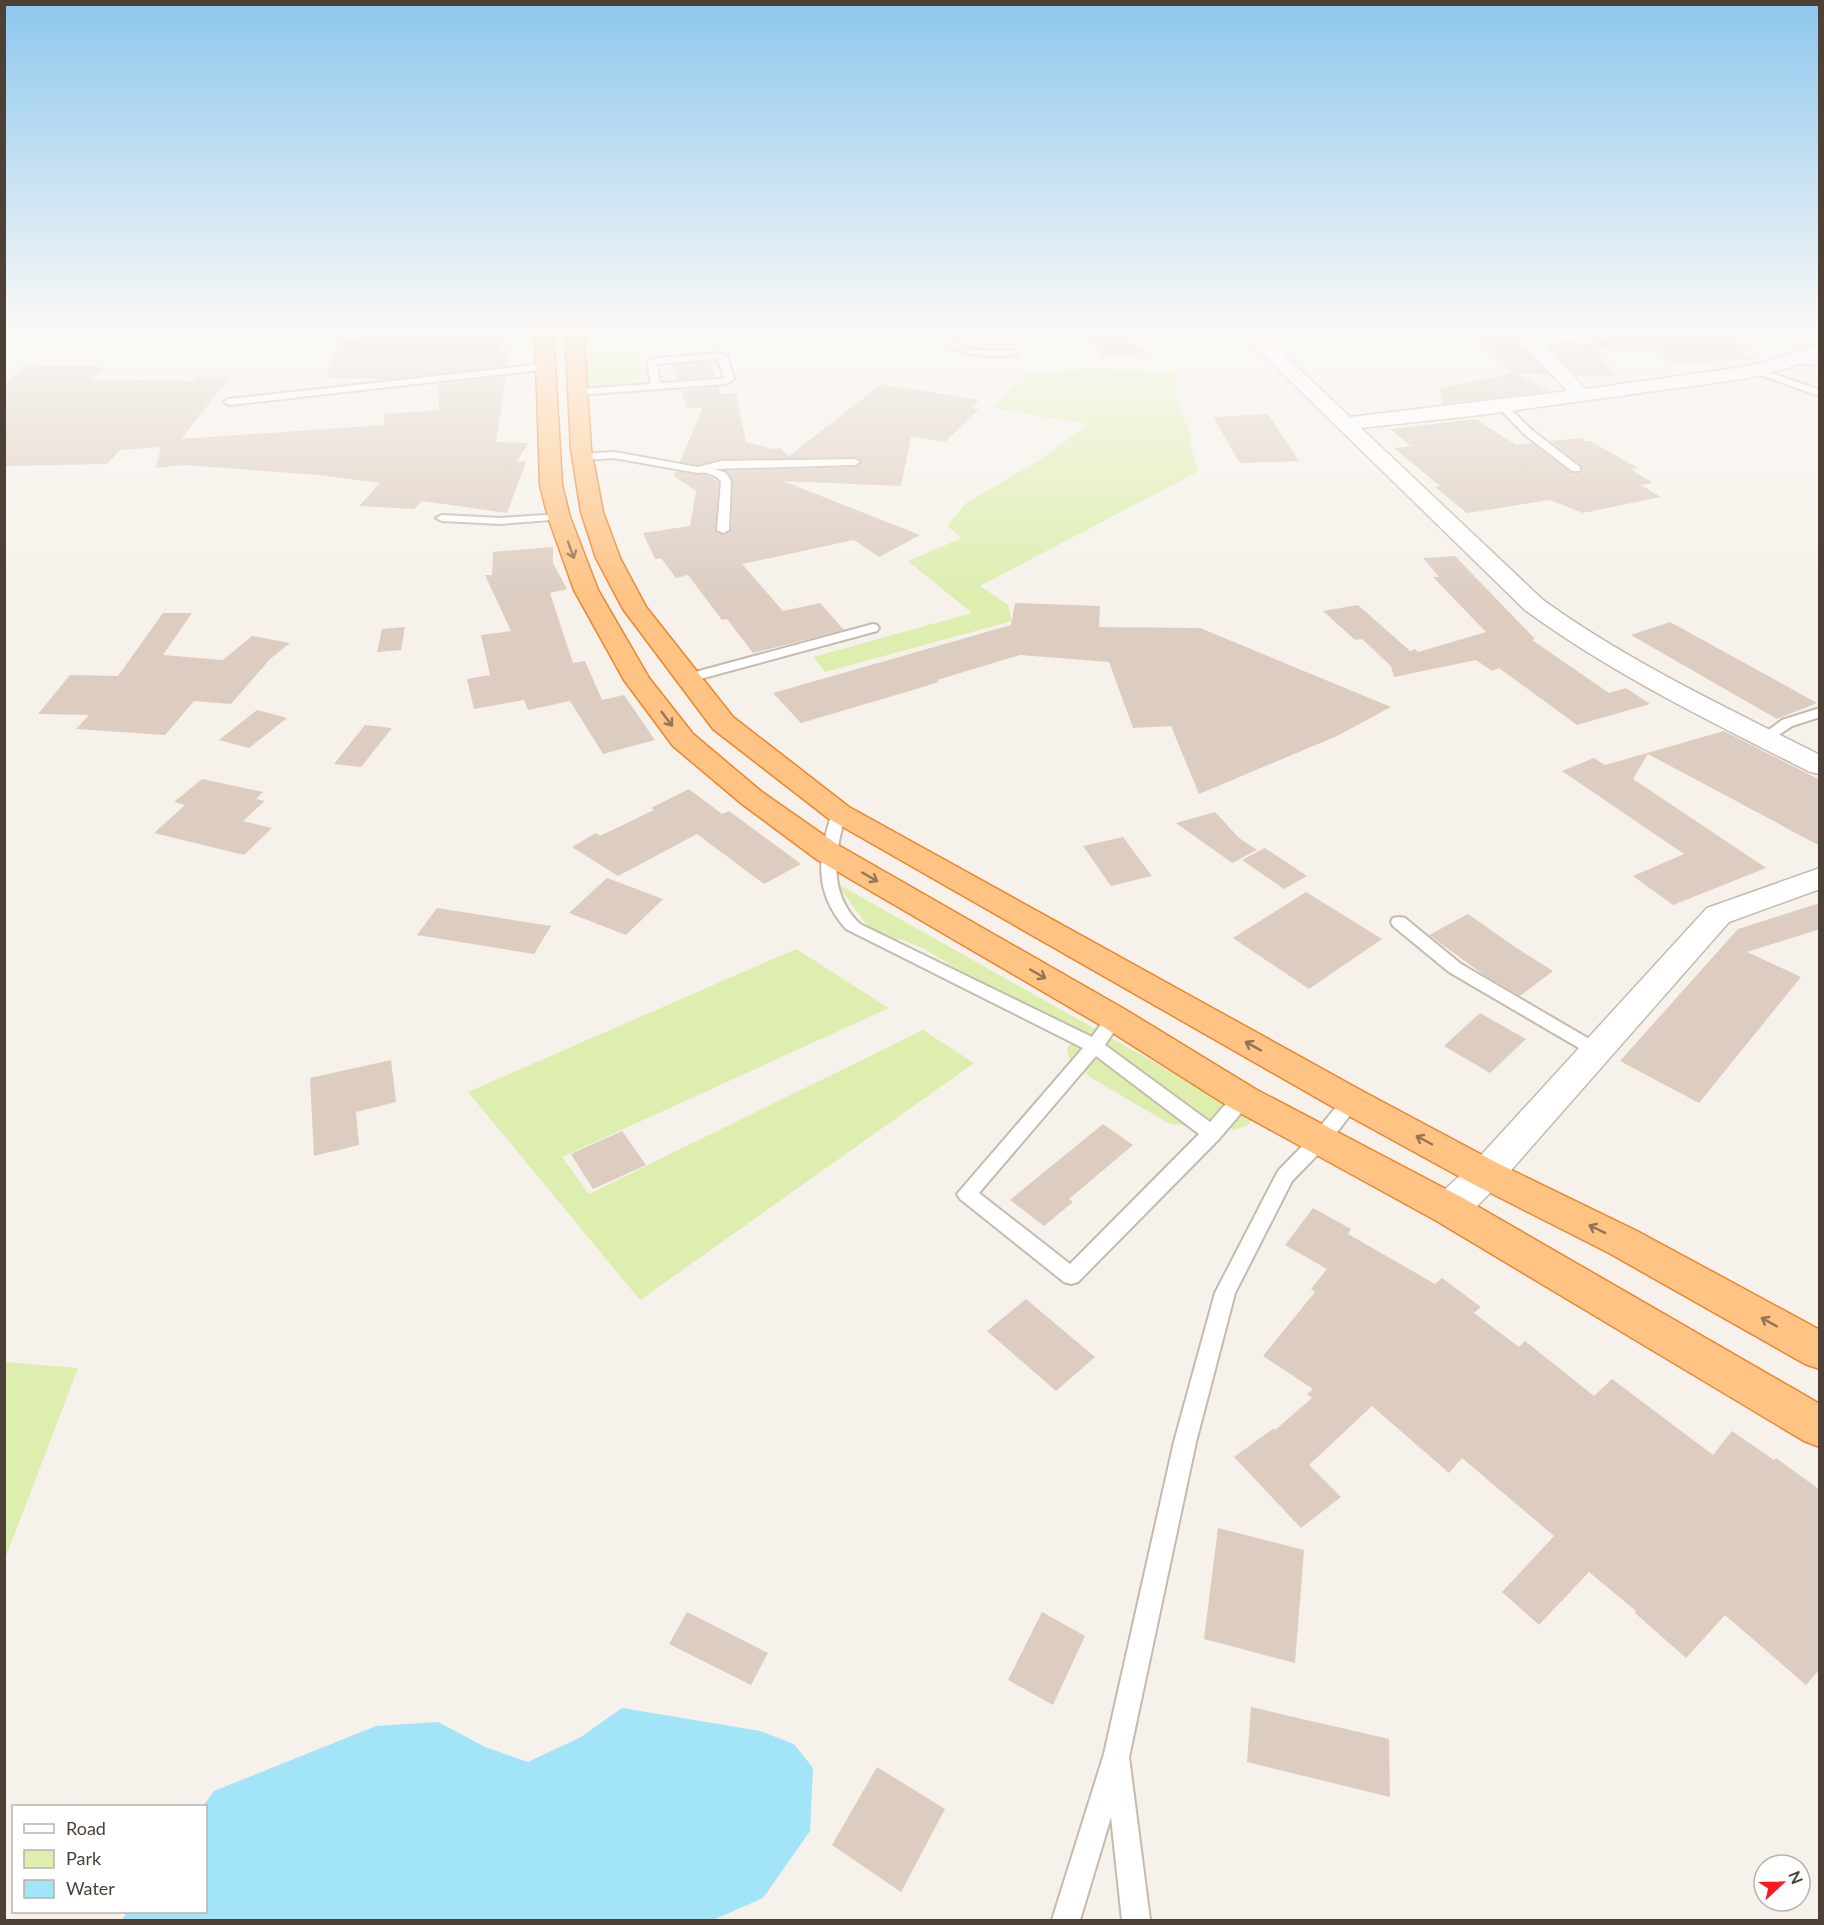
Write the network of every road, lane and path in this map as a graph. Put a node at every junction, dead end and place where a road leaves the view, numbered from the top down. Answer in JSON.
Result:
{"nodes":[{"id":1,"x":547,"y":417,"type":"edge"},
{"id":2,"x":579,"y":417,"type":"edge"},
{"id":3,"x":1338,"y":417,"type":"edge"},
{"id":4,"x":1408,"y":417,"type":"edge"},
{"id":5,"x":1513,"y":417,"type":"edge"},
{"id":6,"x":1345,"y":424,"type":"junction"},
{"id":7,"x":549,"y":450,"type":"junction"},
{"id":8,"x":581,"y":453,"type":"junction"},
{"id":9,"x":855,"y":462,"type":"dead end"},
{"id":10,"x":705,"y":469,"type":"junction"},
{"id":11,"x":1576,"y":469,"type":"dead end"},
{"id":12,"x":559,"y":517,"type":"junction"},
{"id":13,"x":442,"y":518,"type":"dead end"},
{"id":14,"x":723,"y":530,"type":"dead end"},
{"id":15,"x":873,"y":627,"type":"dead end"},
{"id":16,"x":689,"y":678,"type":"junction"},
{"id":17,"x":1820,"y":712,"type":"edge"},
{"id":18,"x":1765,"y":738,"type":"junction"},
{"id":19,"x":1820,"y":766,"type":"edge"},
{"id":20,"x":838,"y":813,"type":"junction"},
{"id":21,"x":827,"y":852,"type":"junction"},
{"id":22,"x":1820,"y":878,"type":"edge"},
{"id":23,"x":1399,"y":922,"type":"dead end"},
{"id":24,"x":1114,"y":1018,"type":"junction"},
{"id":25,"x":1095,"y":1046,"type":"junction"},
{"id":26,"x":1597,"y":1052,"type":"junction"},
{"id":27,"x":1244,"y":1099,"type":"junction"},
{"id":28,"x":1352,"y":1101,"type":"junction"},
{"id":29,"x":1212,"y":1134,"type":"junction"},
{"id":30,"x":1321,"y":1139,"type":"junction"},
{"id":31,"x":1486,"y":1174,"type":"junction"},
{"id":32,"x":1449,"y":1209,"type":"junction"},
{"id":33,"x":1820,"y":1351,"type":"edge"},
{"id":34,"x":1820,"y":1427,"type":"edge"},
{"id":35,"x":1117,"y":1754,"type":"junction"},
{"id":36,"x":1066,"y":1920,"type":"edge"},
{"id":37,"x":1136,"y":1920,"type":"edge"}],
"edges":[{"from":1,"to":7,"type":"highway"},
{"from":2,"to":8,"type":"highway"},
{"from":3,"to":6,"type":"street"},
{"from":4,"to":6,"type":"street"},
{"from":5,"to":11,"type":"lane"},
{"from":6,"to":18,"type":"street"},
{"from":7,"to":8,"type":"highway"},
{"from":7,"to":12,"type":"highway"},
{"from":8,"to":10,"type":"lane"},
{"from":8,"to":16,"type":"highway"},
{"from":9,"to":10,"type":"lane"},
{"from":10,"to":14,"type":"lane"},
{"from":12,"to":13,"type":"lane"},
{"from":12,"to":21,"type":"highway","one_way":true},
{"from":15,"to":16,"type":"lane"},
{"from":16,"to":20,"type":"highway"},
{"from":17,"to":18,"type":"lane"},
{"from":18,"to":19,"type":"street"},
{"from":20,"to":21,"type":"lane"},
{"from":28,"to":20,"type":"highway","one_way":true},
{"from":21,"to":24,"type":"highway","one_way":true},
{"from":21,"to":25,"type":"lane"},
{"from":22,"to":26,"type":"street"},
{"from":23,"to":26,"type":"lane"},
{"from":24,"to":25,"type":"lane"},
{"from":24,"to":27,"type":"highway"},
{"from":25,"to":29,"type":"lane"},
{"from":25,"to":29,"type":"lane"},
{"from":26,"to":31,"type":"street"},
{"from":27,"to":29,"type":"lane"},
{"from":27,"to":30,"type":"highway"},
{"from":28,"to":30,"type":"lane"},
{"from":31,"to":28,"type":"highway","one_way":true},
{"from":30,"to":32,"type":"highway"},
{"from":30,"to":35,"type":"lane"},
{"from":31,"to":32,"type":"street"},
{"from":33,"to":31,"type":"highway","one_way":true},
{"from":32,"to":34,"type":"highway"},
{"from":35,"to":36,"type":"lane"},
{"from":35,"to":37,"type":"lane"}]}
